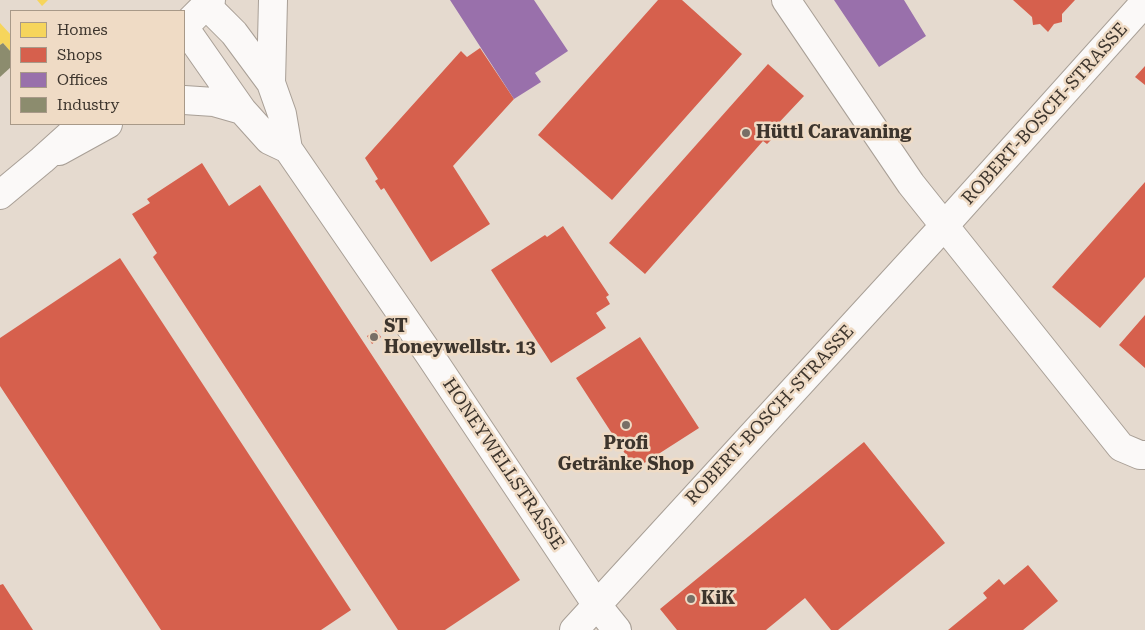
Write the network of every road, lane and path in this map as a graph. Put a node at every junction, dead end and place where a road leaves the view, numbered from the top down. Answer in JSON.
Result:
{"nodes":[{"id":1,"x":273,"y":0,"type":"edge"},
{"id":2,"x":786,"y":0,"type":"edge"},
{"id":3,"x":208,"y":2,"type":"edge"},
{"id":4,"x":1145,"y":2,"type":"edge"},
{"id":5,"x":185,"y":26,"type":"edge"},
{"id":6,"x":185,"y":28,"type":"edge"},
{"id":7,"x":271,"y":83,"type":"junction"},
{"id":8,"x":185,"y":100,"type":"edge"},
{"id":9,"x":242,"y":110,"type":"junction"},
{"id":10,"x":81,"y":125,"type":"edge"},
{"id":11,"x":106,"y":125,"type":"edge"},
{"id":12,"x":288,"y":149,"type":"junction"},
{"id":13,"x":42,"y":160,"type":"junction"},
{"id":14,"x":0,"y":195,"type":"edge"},
{"id":15,"x":944,"y":226,"type":"junction"},
{"id":16,"x":1145,"y":455,"type":"edge"},
{"id":17,"x":596,"y":604,"type":"junction"},
{"id":18,"x":574,"y":630,"type":"edge"},
{"id":19,"x":617,"y":630,"type":"edge"}],
"edges":[{"from":1,"to":7,"type":"street","name":"HONEYWELLSTRASSE"},
{"from":2,"to":15,"type":"street"},
{"from":3,"to":5,"type":"street"},
{"from":3,"to":7,"type":"street","name":"HONEYWELLSTRASSE"},
{"from":4,"to":15,"type":"street","name":"ROBERT-BOSCH-STRASSE"},
{"from":6,"to":9,"type":"street","name":"HONEYWELLSTRASSE"},
{"from":7,"to":12,"type":"street","name":"HONEYWELLSTRASSE"},
{"from":8,"to":9,"type":"street"},
{"from":9,"to":12,"type":"street","name":"HONEYWELLSTRASSE"},
{"from":10,"to":13,"type":"street"},
{"from":11,"to":13,"type":"street"},
{"from":12,"to":17,"type":"street","name":"HONEYWELLSTRASSE"},
{"from":13,"to":14,"type":"street"},
{"from":15,"to":16,"type":"street"},
{"from":15,"to":17,"type":"street","name":"ROBERT-BOSCH-STRASSE"},
{"from":17,"to":18,"type":"street","name":"ROBERT-BOSCH-STRASSE"},
{"from":17,"to":19,"type":"street","name":"HONEYWELLSTRASSE"}]}
